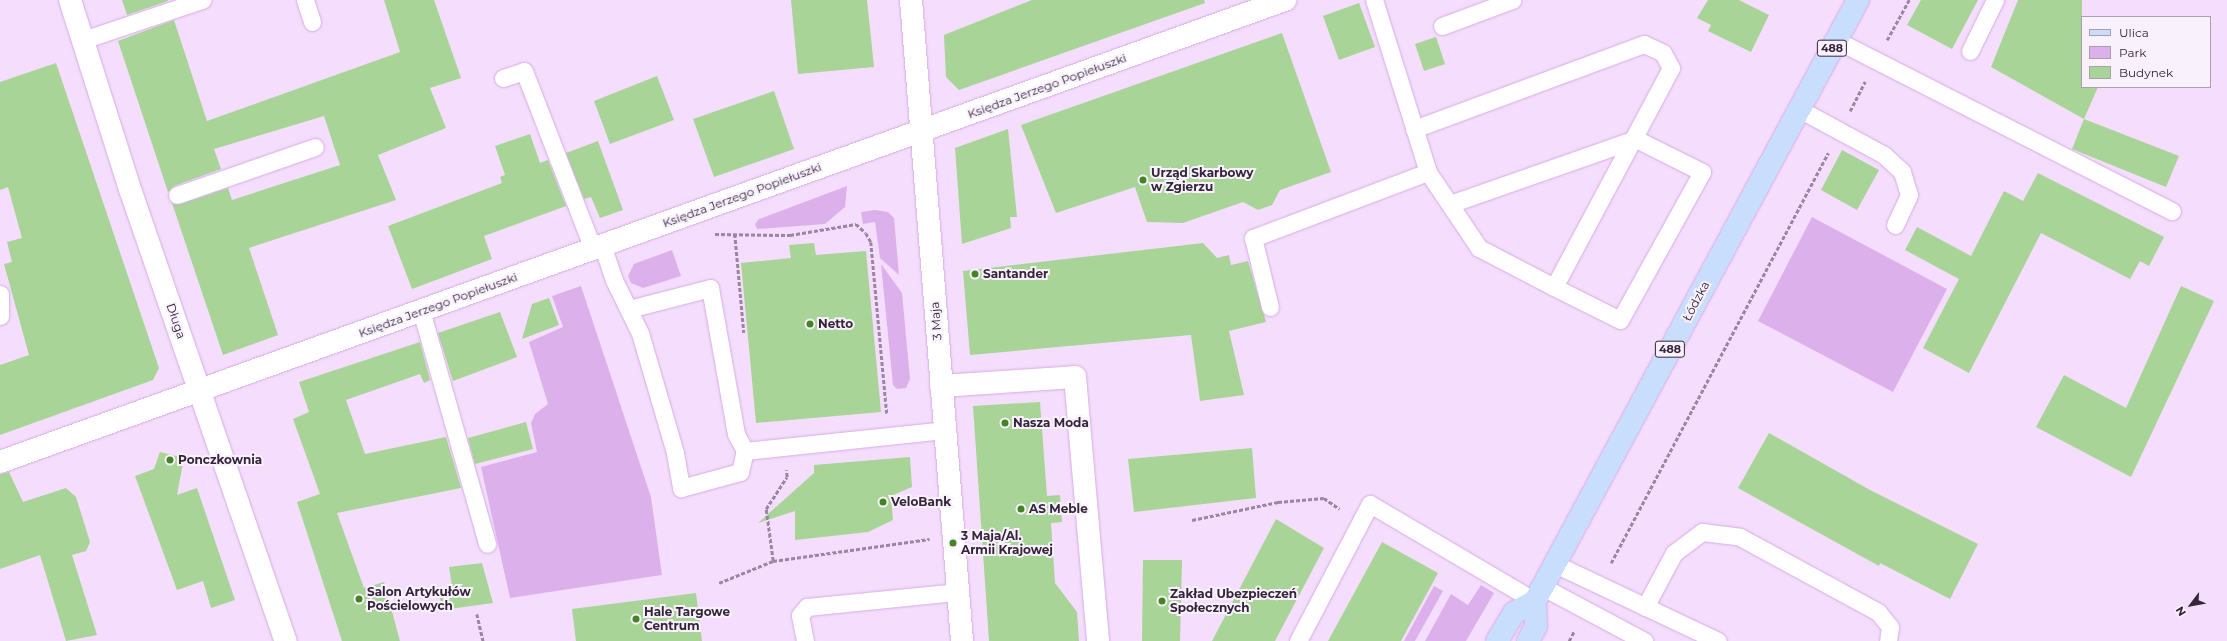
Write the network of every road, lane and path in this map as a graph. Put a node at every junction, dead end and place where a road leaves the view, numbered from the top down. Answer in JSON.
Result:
{"nodes":[{"id":1,"x":70,"y":0,"type":"edge"},
{"id":2,"x":202,"y":0,"type":"edge"},
{"id":3,"x":305,"y":0,"type":"edge"},
{"id":4,"x":911,"y":0,"type":"edge"},
{"id":5,"x":1374,"y":0,"type":"edge"},
{"id":6,"x":1512,"y":0,"type":"edge"},
{"id":7,"x":1858,"y":0,"type":"edge"},
{"id":8,"x":1909,"y":0,"type":"edge"},
{"id":9,"x":1995,"y":0,"type":"edge"},
{"id":10,"x":1275,"y":2,"type":"edge"},
{"id":11,"x":312,"y":22,"type":"dead end"},
{"id":12,"x":1442,"y":26,"type":"dead end"},
{"id":13,"x":83,"y":40,"type":"junction"},
{"id":14,"x":1836,"y":40,"type":"junction"},
{"id":15,"x":1970,"y":51,"type":"dead end"},
{"id":16,"x":1877,"y":61,"type":"junction"},
{"id":17,"x":503,"y":78,"type":"dead end"},
{"id":18,"x":1799,"y":109,"type":"junction"},
{"id":19,"x":1414,"y":129,"type":"junction"},
{"id":20,"x":922,"y":130,"type":"junction"},
{"id":21,"x":1840,"y":131,"type":"junction"},
{"id":22,"x":1636,"y":139,"type":"junction"},
{"id":23,"x":315,"y":147,"type":"dead end"},
{"id":24,"x":1428,"y":172,"type":"junction"},
{"id":25,"x":177,"y":195,"type":"dead end"},
{"id":26,"x":1450,"y":204,"type":"junction"},
{"id":27,"x":2172,"y":211,"type":"dead end"},
{"id":28,"x":1895,"y":225,"type":"dead end"},
{"id":29,"x":708,"y":234,"type":"dead end"},
{"id":30,"x":735,"y":234,"type":"junction"},
{"id":31,"x":598,"y":247,"type":"junction"},
{"id":32,"x":1554,"y":287,"type":"junction"},
{"id":33,"x":0,"y":294,"type":"edge"},
{"id":34,"x":1270,"y":307,"type":"dead end"},
{"id":35,"x":629,"y":309,"type":"junction"},
{"id":36,"x":421,"y":310,"type":"junction"},
{"id":37,"x":0,"y":316,"type":"edge"},
{"id":38,"x":745,"y":338,"type":"dead end"},
{"id":39,"x":941,"y":386,"type":"junction"},
{"id":40,"x":201,"y":392,"type":"junction"},
{"id":41,"x":894,"y":415,"type":"dead end"},
{"id":42,"x":880,"y":416,"type":"dead end"},
{"id":43,"x":887,"y":416,"type":"junction"},
{"id":44,"x":944,"y":430,"type":"junction"},
{"id":45,"x":785,"y":445,"type":"junction"},
{"id":46,"x":745,"y":451,"type":"junction"},
{"id":47,"x":0,"y":462,"type":"edge"},
{"id":48,"x":1192,"y":520,"type":"dead end"},
{"id":49,"x":1361,"y":522,"type":"junction"},
{"id":50,"x":929,"y":539,"type":"dead end"},
{"id":51,"x":487,"y":544,"type":"dead end"},
{"id":52,"x":773,"y":561,"type":"junction"},
{"id":53,"x":1555,"y":564,"type":"junction"},
{"id":54,"x":719,"y":583,"type":"dead end"},
{"id":55,"x":1599,"y":585,"type":"junction"},
{"id":56,"x":958,"y":592,"type":"junction"},
{"id":57,"x":1539,"y":594,"type":"junction"},
{"id":58,"x":1645,"y":607,"type":"junction"},
{"id":59,"x":477,"y":614,"type":"dead end"},
{"id":60,"x":1577,"y":627,"type":"dead end"},
{"id":61,"x":286,"y":641,"type":"edge"},
{"id":62,"x":483,"y":641,"type":"edge"},
{"id":63,"x":805,"y":641,"type":"edge"},
{"id":64,"x":962,"y":641,"type":"edge"},
{"id":65,"x":1098,"y":641,"type":"edge"},
{"id":66,"x":1298,"y":641,"type":"edge"},
{"id":67,"x":1497,"y":641,"type":"edge"},
{"id":68,"x":1528,"y":641,"type":"edge"},
{"id":69,"x":1569,"y":641,"type":"edge"},
{"id":70,"x":1644,"y":641,"type":"edge"},
{"id":71,"x":1718,"y":641,"type":"edge"},
{"id":72,"x":1888,"y":641,"type":"edge"}],
"edges":[{"from":1,"to":13,"type":"street","name":"Długa"},
{"from":2,"to":13,"type":"lane"},
{"from":3,"to":11,"type":"lane"},
{"from":4,"to":20,"type":"street","name":"3 Maja"},
{"from":5,"to":19,"type":"lane"},
{"from":6,"to":12,"type":"lane"},
{"from":7,"to":14,"type":"main road","name":"Łódzka","number":"488"},
{"from":8,"to":16,"type":"path"},
{"from":9,"to":15,"type":"lane"},
{"from":10,"to":20,"type":"street","name":"Księdza Jerzego Popiełuszki"},
{"from":13,"to":40,"type":"street","name":"Długa"},
{"from":14,"to":16,"type":"lane"},
{"from":14,"to":18,"type":"main road","name":"Łódzka","number":"488"},
{"from":16,"to":21,"type":"path"},
{"from":16,"to":27,"type":"lane"},
{"from":17,"to":31,"type":"lane"},
{"from":18,"to":21,"type":"lane"},
{"from":18,"to":53,"type":"main road","name":"Łódzka","number":"488"},
{"from":19,"to":22,"type":"lane"},
{"from":19,"to":24,"type":"lane"},
{"from":20,"to":31,"type":"street","name":"Księdza Jerzego Popiełuszki"},
{"from":20,"to":39,"type":"street","name":"3 Maja"},
{"from":21,"to":28,"type":"lane"},
{"from":21,"to":55,"type":"path"},
{"from":22,"to":26,"type":"lane"},
{"from":22,"to":32,"type":"lane"},
{"from":22,"to":32,"type":"lane"},
{"from":23,"to":25,"type":"lane"},
{"from":24,"to":26,"type":"lane"},
{"from":24,"to":34,"type":"lane"},
{"from":26,"to":32,"type":"lane"},
{"from":29,"to":30,"type":"path"},
{"from":30,"to":38,"type":"path"},
{"from":30,"to":43,"type":"path"},
{"from":31,"to":35,"type":"lane"},
{"from":31,"to":36,"type":"street","name":"Księdza Jerzego Popiełuszki"},
{"from":33,"to":37,"type":"lane"},
{"from":35,"to":46,"type":"lane"},
{"from":35,"to":46,"type":"lane"},
{"from":36,"to":40,"type":"street","name":"Księdza Jerzego Popiełuszki"},
{"from":36,"to":51,"type":"lane"},
{"from":39,"to":44,"type":"street","name":"3 Maja"},
{"from":39,"to":65,"type":"street"},
{"from":40,"to":47,"type":"street","name":"Księdza Jerzego Popiełuszki"},
{"from":40,"to":61,"type":"street","name":"Długa"},
{"from":41,"to":43,"type":"path"},
{"from":42,"to":43,"type":"path"},
{"from":44,"to":45,"type":"lane"},
{"from":44,"to":56,"type":"street","name":"3 Maja"},
{"from":45,"to":46,"type":"lane"},
{"from":45,"to":52,"type":"path"},
{"from":48,"to":49,"type":"path"},
{"from":49,"to":57,"type":"lane"},
{"from":49,"to":66,"type":"lane"},
{"from":50,"to":52,"type":"path"},
{"from":52,"to":54,"type":"path"},
{"from":53,"to":55,"type":"lane"},
{"from":53,"to":57,"type":"main road","name":"Łódzka","number":"488"},
{"from":55,"to":58,"type":"lane"},
{"from":56,"to":63,"type":"lane"},
{"from":56,"to":64,"type":"street","name":"3 Maja"},
{"from":57,"to":67,"type":"main road"},
{"from":57,"to":68,"type":"main road","number":"488"},
{"from":57,"to":70,"type":"lane"},
{"from":58,"to":71,"type":"lane"},
{"from":58,"to":72,"type":"lane"},
{"from":59,"to":62,"type":"path"},
{"from":60,"to":69,"type":"path"}]}
